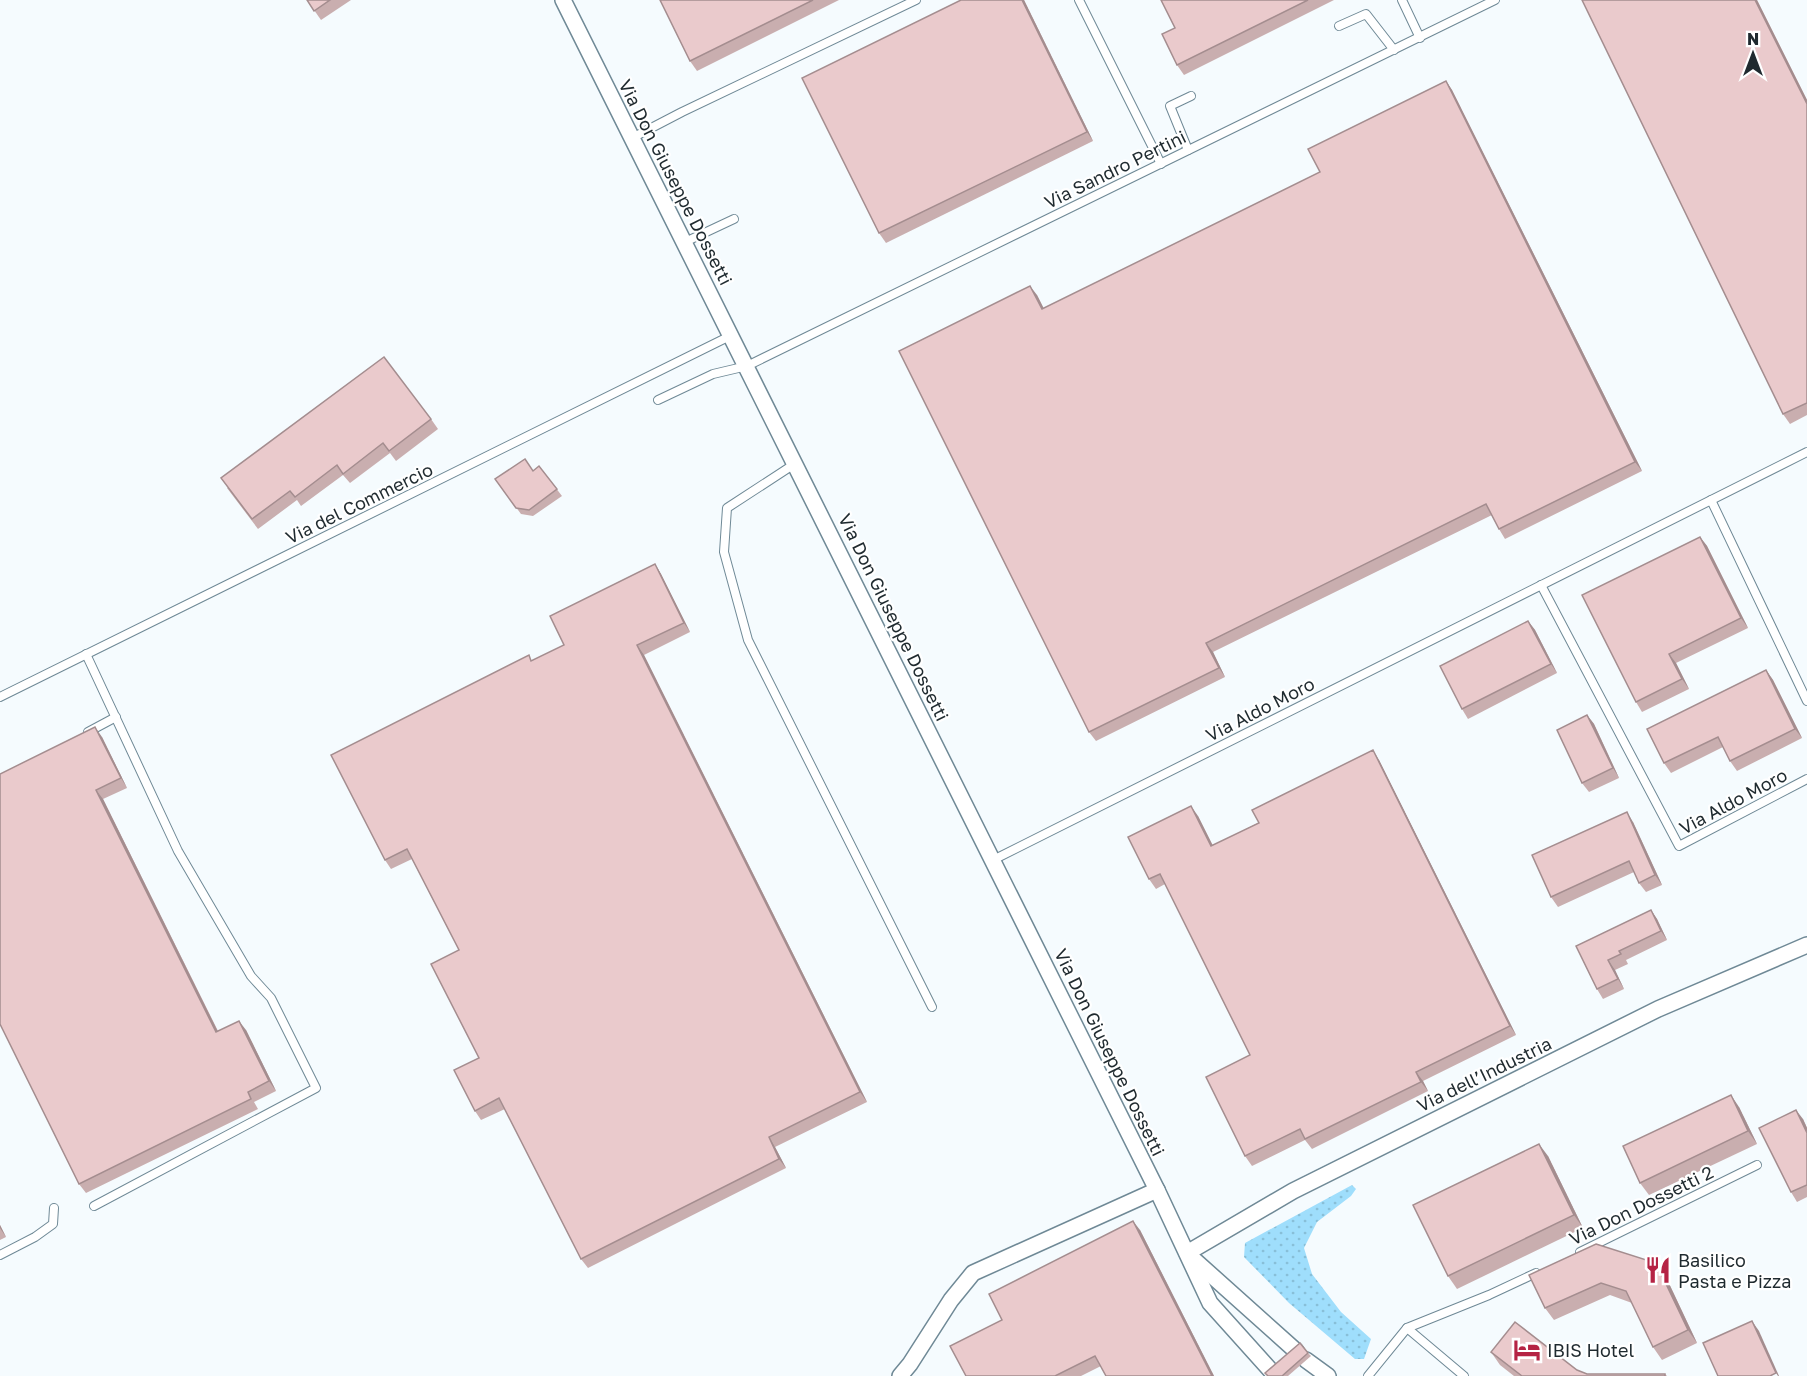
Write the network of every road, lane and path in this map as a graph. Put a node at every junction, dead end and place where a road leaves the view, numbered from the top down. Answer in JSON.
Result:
{"nodes":[{"id":1,"x":563,"y":0,"type":"edge"},
{"id":2,"x":916,"y":0,"type":"edge"},
{"id":3,"x":1079,"y":0,"type":"edge"},
{"id":4,"x":1402,"y":0,"type":"edge"},
{"id":5,"x":1496,"y":0,"type":"edge"},
{"id":6,"x":1339,"y":26,"type":"dead end"},
{"id":7,"x":1420,"y":38,"type":"junction"},
{"id":8,"x":1394,"y":50,"type":"junction"},
{"id":9,"x":1191,"y":96,"type":"dead end"},
{"id":10,"x":632,"y":138,"type":"junction"},
{"id":11,"x":1188,"y":150,"type":"junction"},
{"id":12,"x":1161,"y":164,"type":"junction"},
{"id":13,"x":735,"y":219,"type":"dead end"},
{"id":14,"x":685,"y":242,"type":"junction"},
{"id":15,"x":732,"y":335,"type":"junction"},
{"id":16,"x":747,"y":366,"type":"junction"},
{"id":17,"x":658,"y":400,"type":"dead end"},
{"id":18,"x":1807,"y":452,"type":"edge"},
{"id":19,"x":795,"y":464,"type":"junction"},
{"id":20,"x":1711,"y":500,"type":"junction"},
{"id":21,"x":1541,"y":585,"type":"junction"},
{"id":22,"x":87,"y":654,"type":"junction"},
{"id":23,"x":0,"y":697,"type":"edge"},
{"id":24,"x":1807,"y":700,"type":"edge"},
{"id":25,"x":116,"y":717,"type":"junction"},
{"id":26,"x":84,"y":733,"type":"edge"},
{"id":27,"x":1807,"y":779,"type":"edge"},
{"id":28,"x":993,"y":860,"type":"junction"},
{"id":29,"x":1807,"y":945,"type":"edge"},
{"id":30,"x":932,"y":1006,"type":"dead end"},
{"id":31,"x":1757,"y":1165,"type":"dead end"},
{"id":32,"x":1157,"y":1190,"type":"junction"},
{"id":33,"x":94,"y":1206,"type":"dead end"},
{"id":34,"x":54,"y":1208,"type":"dead end"},
{"id":35,"x":1187,"y":1253,"type":"junction"},
{"id":36,"x":0,"y":1256,"type":"edge"},
{"id":37,"x":1569,"y":1256,"type":"edge"},
{"id":38,"x":1548,"y":1267,"type":"edge"},
{"id":39,"x":1407,"y":1328,"type":"junction"},
{"id":40,"x":1272,"y":1372,"type":"edge"},
{"id":41,"x":900,"y":1376,"type":"edge"},
{"id":42,"x":1328,"y":1376,"type":"edge"},
{"id":43,"x":1368,"y":1376,"type":"edge"},
{"id":44,"x":1464,"y":1376,"type":"edge"}],
"edges":[{"from":1,"to":10,"type":"street","name":"Via Don Giuseppe Dossetti"},
{"from":2,"to":10,"type":"lane"},
{"from":3,"to":12,"type":"lane"},
{"from":4,"to":7,"type":"lane"},
{"from":5,"to":7,"type":"lane","name":"Via Sandro Pertini"},
{"from":6,"to":8,"type":"lane"},
{"from":7,"to":8,"type":"lane","name":"Via Sandro Pertini"},
{"from":8,"to":11,"type":"lane","name":"Via Sandro Pertini"},
{"from":9,"to":11,"type":"lane"},
{"from":10,"to":14,"type":"street","name":"Via Don Giuseppe Dossetti"},
{"from":11,"to":12,"type":"lane","name":"Via Sandro Pertini"},
{"from":12,"to":16,"type":"lane","name":"Via Sandro Pertini"},
{"from":13,"to":14,"type":"lane"},
{"from":14,"to":15,"type":"street","name":"Via Don Giuseppe Dossetti"},
{"from":15,"to":16,"type":"street","name":"Via Don Giuseppe Dossetti"},
{"from":15,"to":22,"type":"lane","name":"Via del Commercio"},
{"from":16,"to":17,"type":"lane","name":"Via Sandro Pertini"},
{"from":16,"to":19,"type":"street","name":"Via Don Giuseppe Dossetti"},
{"from":18,"to":20,"type":"lane","name":"Via Aldo Moro"},
{"from":19,"to":28,"type":"street","name":"Via Don Giuseppe Dossetti"},
{"from":19,"to":30,"type":"lane"},
{"from":20,"to":21,"type":"lane","name":"Via Aldo Moro"},
{"from":20,"to":24,"type":"lane"},
{"from":21,"to":27,"type":"lane","name":"Via Aldo Moro"},
{"from":21,"to":28,"type":"lane","name":"Via Aldo Moro"},
{"from":22,"to":23,"type":"lane","name":"Via del Commercio"},
{"from":22,"to":25,"type":"lane"},
{"from":25,"to":26,"type":"lane"},
{"from":25,"to":33,"type":"lane"},
{"from":28,"to":32,"type":"street","name":"Via Don Giuseppe Dossetti"},
{"from":29,"to":35,"type":"street","name":"Via dell’Industria"},
{"from":31,"to":37,"type":"lane","name":"Via Don Dossetti 2"},
{"from":32,"to":35,"type":"street","name":"Via Don Giuseppe Dossetti"},
{"from":32,"to":41,"type":"street"},
{"from":34,"to":36,"type":"lane"},
{"from":35,"to":40,"type":"street","name":"Via Don Giuseppe Dossetti"},
{"from":35,"to":42,"type":"street","name":"Via Don Giuseppe Dossetti"},
{"from":38,"to":39,"type":"lane"},
{"from":39,"to":43,"type":"lane"},
{"from":39,"to":44,"type":"lane"}]}
